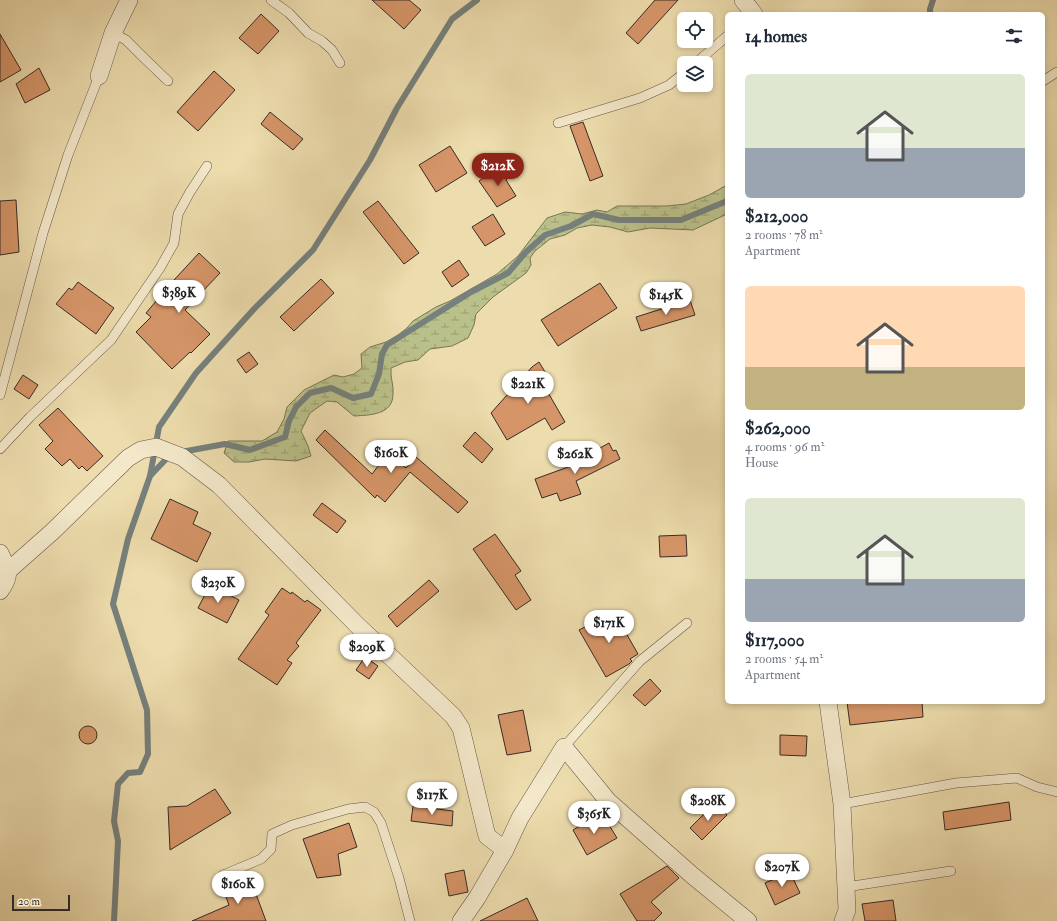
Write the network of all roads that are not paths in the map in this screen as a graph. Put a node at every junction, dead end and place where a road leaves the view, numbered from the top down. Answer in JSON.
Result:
{"nodes":[{"id":1,"x":129,"y":0,"type":"edge"},
{"id":2,"x":271,"y":0,"type":"edge"},
{"id":3,"x":113,"y":33,"type":"junction"},
{"id":4,"x":725,"y":38,"type":"edge"},
{"id":5,"x":704,"y":56,"type":"edge"},
{"id":6,"x":340,"y":63,"type":"dead end"},
{"id":7,"x":1057,"y":72,"type":"edge"},
{"id":8,"x":99,"y":76,"type":"joint"},
{"id":9,"x":677,"y":79,"type":"edge"},
{"id":10,"x":1045,"y":80,"type":"edge"},
{"id":11,"x":168,"y":81,"type":"dead end"},
{"id":12,"x":558,"y":122,"type":"dead end"},
{"id":13,"x":207,"y":166,"type":"dead end"},
{"id":14,"x":0,"y":395,"type":"edge"},
{"id":15,"x":0,"y":448,"type":"edge"},
{"id":16,"x":0,"y":553,"type":"edge"},
{"id":17,"x":8,"y":570,"type":"junction"},
{"id":18,"x":0,"y":591,"type":"edge"},
{"id":19,"x":687,"y":623,"type":"dead end"},
{"id":20,"x":828,"y":704,"type":"edge"},
{"id":21,"x":564,"y":747,"type":"junction"},
{"id":22,"x":1057,"y":792,"type":"edge"},
{"id":23,"x":842,"y":804,"type":"junction"},
{"id":24,"x":505,"y":850,"type":"junction"},
{"id":25,"x":951,"y":871,"type":"dead end"},
{"id":26,"x":223,"y":874,"type":"dead end"},
{"id":27,"x":846,"y":887,"type":"junction"},
{"id":28,"x":410,"y":921,"type":"edge"},
{"id":29,"x":461,"y":921,"type":"edge"},
{"id":30,"x":748,"y":921,"type":"edge"},
{"id":31,"x":843,"y":921,"type":"edge"}],
"edges":[{"from":1,"to":3,"type":"street"},
{"from":2,"to":6,"type":"lane"},
{"from":3,"to":8,"type":"street"},
{"from":3,"to":11,"type":"lane"},
{"from":4,"to":5,"type":"lane"},
{"from":7,"to":10,"type":"lane"},
{"from":8,"to":14,"type":"lane"},
{"from":9,"to":12,"type":"lane"},
{"from":13,"to":15,"type":"lane"},
{"from":16,"to":17,"type":"street"},
{"from":17,"to":18,"type":"street"},
{"from":17,"to":24,"type":"street"},
{"from":19,"to":21,"type":"lane"},
{"from":20,"to":23,"type":"street"},
{"from":21,"to":24,"type":"street"},
{"from":21,"to":30,"type":"street"},
{"from":22,"to":23,"type":"lane"},
{"from":23,"to":27,"type":"street"},
{"from":24,"to":29,"type":"street"},
{"from":25,"to":27,"type":"lane"},
{"from":26,"to":28,"type":"lane"},
{"from":27,"to":31,"type":"street"}]}
